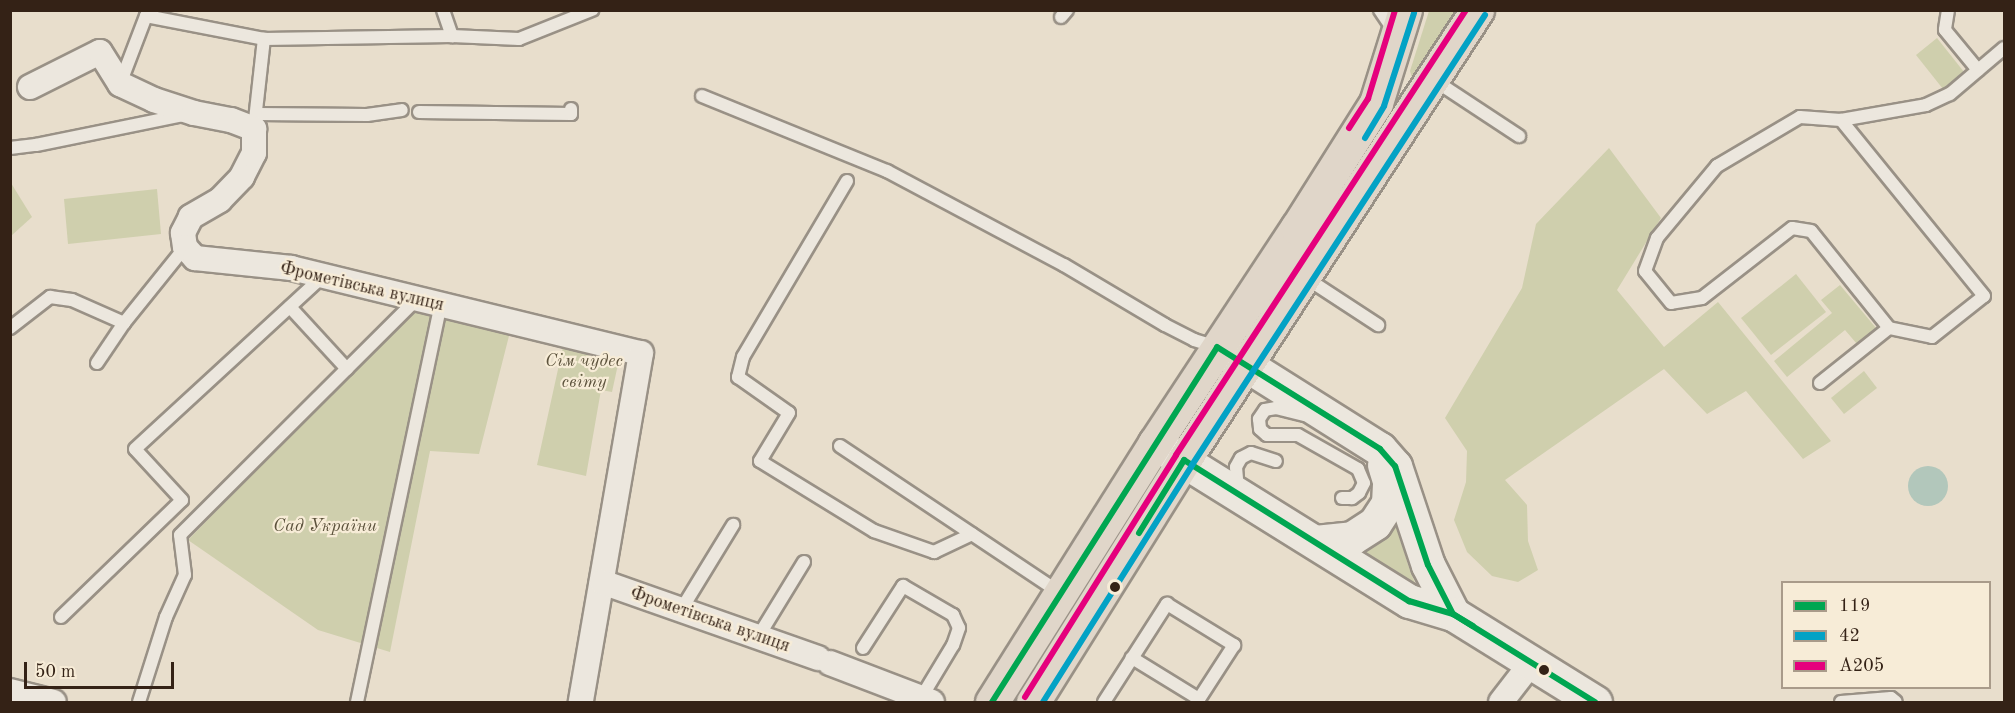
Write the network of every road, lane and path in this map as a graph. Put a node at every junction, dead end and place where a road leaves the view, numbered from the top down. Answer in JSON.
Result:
{"nodes":[{"id":1,"x":443,"y":10,"type":"edge"},
{"id":2,"x":592,"y":10,"type":"edge"},
{"id":3,"x":1380,"y":10,"type":"edge"},
{"id":4,"x":1477,"y":10,"type":"edge"},
{"id":5,"x":1948,"y":10,"type":"edge"},
{"id":6,"x":1401,"y":24,"type":"edge"},
{"id":7,"x":452,"y":36,"type":"junction"},
{"id":8,"x":264,"y":39,"type":"junction"},
{"id":9,"x":2004,"y":48,"type":"edge"},
{"id":10,"x":1978,"y":70,"type":"junction"},
{"id":11,"x":1434,"y":80,"type":"junction"},
{"id":12,"x":120,"y":84,"type":"junction"},
{"id":13,"x":30,"y":87,"type":"dead end"},
{"id":14,"x":702,"y":96,"type":"dead end"},
{"id":15,"x":571,"y":109,"type":"dead end"},
{"id":16,"x":402,"y":111,"type":"dead end"},
{"id":17,"x":419,"y":112,"type":"dead end"},
{"id":18,"x":194,"y":113,"type":"junction"},
{"id":19,"x":1841,"y":120,"type":"junction"},
{"id":20,"x":256,"y":122,"type":"junction"},
{"id":21,"x":1519,"y":136,"type":"dead end"},
{"id":22,"x":10,"y":148,"type":"edge"},
{"id":23,"x":847,"y":181,"type":"dead end"},
{"id":24,"x":184,"y":247,"type":"junction"},
{"id":25,"x":323,"y":276,"type":"junction"},
{"id":26,"x":1303,"y":276,"type":"junction"},
{"id":27,"x":417,"y":299,"type":"junction"},
{"id":28,"x":441,"y":305,"type":"junction"},
{"id":29,"x":290,"y":307,"type":"junction"},
{"id":30,"x":124,"y":323,"type":"junction"},
{"id":31,"x":1378,"y":325,"type":"dead end"},
{"id":32,"x":10,"y":328,"type":"edge"},
{"id":33,"x":1889,"y":328,"type":"junction"},
{"id":34,"x":1218,"y":347,"type":"junction"},
{"id":35,"x":97,"y":363,"type":"dead end"},
{"id":36,"x":1246,"y":364,"type":"junction"},
{"id":37,"x":347,"y":369,"type":"junction"},
{"id":38,"x":1820,"y":383,"type":"dead end"},
{"id":39,"x":1341,"y":423,"type":"junction"},
{"id":40,"x":1155,"y":443,"type":"junction"},
{"id":41,"x":840,"y":446,"type":"dead end"},
{"id":42,"x":1380,"y":449,"type":"junction"},
{"id":43,"x":1184,"y":460,"type":"junction"},
{"id":44,"x":1275,"y":461,"type":"dead end"},
{"id":45,"x":1239,"y":494,"type":"junction"},
{"id":46,"x":1342,"y":498,"type":"dead end"},
{"id":47,"x":733,"y":525,"type":"dead end"},
{"id":48,"x":972,"y":534,"type":"junction"},
{"id":49,"x":1315,"y":542,"type":"junction"},
{"id":50,"x":804,"y":562,"type":"dead end"},
{"id":51,"x":602,"y":582,"type":"junction"},
{"id":52,"x":1060,"y":593,"type":"junction"},
{"id":53,"x":681,"y":610,"type":"junction"},
{"id":54,"x":1453,"y":614,"type":"junction"},
{"id":55,"x":61,"y":616,"type":"dead end"},
{"id":56,"x":758,"y":637,"type":"junction"},
{"id":57,"x":863,"y":648,"type":"dead end"},
{"id":58,"x":1132,"y":658,"type":"junction"},
{"id":59,"x":1532,"y":662,"type":"junction"},
{"id":60,"x":10,"y":691,"type":"edge"},
{"id":61,"x":927,"y":700,"type":"edge"},
{"id":62,"x":54,"y":702,"type":"edge"},
{"id":63,"x":139,"y":702,"type":"edge"},
{"id":64,"x":357,"y":702,"type":"edge"},
{"id":65,"x":581,"y":702,"type":"edge"},
{"id":66,"x":992,"y":702,"type":"edge"},
{"id":67,"x":1033,"y":702,"type":"edge"},
{"id":68,"x":1104,"y":702,"type":"edge"},
{"id":69,"x":1500,"y":702,"type":"edge"},
{"id":70,"x":1594,"y":702,"type":"edge"},
{"id":71,"x":1841,"y":702,"type":"edge"},
{"id":72,"x":1896,"y":702,"type":"edge"}],
"edges":[{"from":1,"to":7,"type":"lane"},
{"from":2,"to":7,"type":"lane"},
{"from":3,"to":6,"type":"lane"},
{"from":4,"to":11,"type":"main road"},
{"from":5,"to":10,"type":"lane"},
{"from":6,"to":34,"type":"main road"},
{"from":7,"to":8,"type":"lane"},
{"from":8,"to":12,"type":"lane"},
{"from":8,"to":20,"type":"lane"},
{"from":9,"to":10,"type":"lane"},
{"from":10,"to":19,"type":"lane"},
{"from":11,"to":21,"type":"lane"},
{"from":11,"to":26,"type":"main road"},
{"from":12,"to":13,"type":"street"},
{"from":12,"to":18,"type":"street"},
{"from":14,"to":34,"type":"lane"},
{"from":15,"to":17,"type":"lane"},
{"from":16,"to":20,"type":"lane"},
{"from":18,"to":20,"type":"street"},
{"from":18,"to":22,"type":"lane"},
{"from":19,"to":33,"type":"lane"},
{"from":19,"to":33,"type":"lane"},
{"from":20,"to":24,"type":"street"},
{"from":23,"to":48,"type":"lane"},
{"from":24,"to":25,"type":"street","name":"Фрометівська вулиця"},
{"from":24,"to":30,"type":"lane"},
{"from":25,"to":27,"type":"street","name":"Фрометівська вулиця"},
{"from":25,"to":29,"type":"lane"},
{"from":26,"to":31,"type":"lane"},
{"from":26,"to":36,"type":"main road"},
{"from":27,"to":28,"type":"street","name":"Фрометівська вулиця"},
{"from":27,"to":37,"type":"lane"},
{"from":28,"to":51,"type":"street","name":"Фрометівська вулиця"},
{"from":28,"to":64,"type":"lane"},
{"from":29,"to":37,"type":"lane"},
{"from":29,"to":55,"type":"lane"},
{"from":30,"to":32,"type":"lane"},
{"from":30,"to":35,"type":"lane"},
{"from":33,"to":38,"type":"lane"},
{"from":34,"to":36,"type":"street"},
{"from":34,"to":40,"type":"main road"},
{"from":36,"to":39,"type":"street"},
{"from":36,"to":43,"type":"main road"},
{"from":37,"to":63,"type":"lane"},
{"from":39,"to":42,"type":"street"},
{"from":39,"to":46,"type":"lane"},
{"from":40,"to":43,"type":"street"},
{"from":40,"to":52,"type":"main road"},
{"from":41,"to":48,"type":"lane"},
{"from":42,"to":49,"type":"street"},
{"from":42,"to":54,"type":"street"},
{"from":43,"to":45,"type":"street"},
{"from":43,"to":67,"type":"main road"},
{"from":44,"to":45,"type":"lane"},
{"from":45,"to":49,"type":"street"},
{"from":47,"to":53,"type":"lane"},
{"from":48,"to":52,"type":"lane"},
{"from":49,"to":54,"type":"street"},
{"from":50,"to":56,"type":"lane"},
{"from":51,"to":53,"type":"street","name":"Фрометівська вулиця"},
{"from":51,"to":65,"type":"street","name":"Фрометівська вулиця"},
{"from":52,"to":66,"type":"main road"},
{"from":53,"to":56,"type":"street","name":"Фрометівська вулиця"},
{"from":54,"to":59,"type":"street"},
{"from":56,"to":61,"type":"street","name":"Фрометівська вулиця"},
{"from":57,"to":61,"type":"lane"},
{"from":58,"to":58,"type":"lane"},
{"from":58,"to":68,"type":"lane"},
{"from":59,"to":69,"type":"street"},
{"from":59,"to":70,"type":"street"},
{"from":60,"to":62,"type":"street"},
{"from":71,"to":72,"type":"lane"}]}
